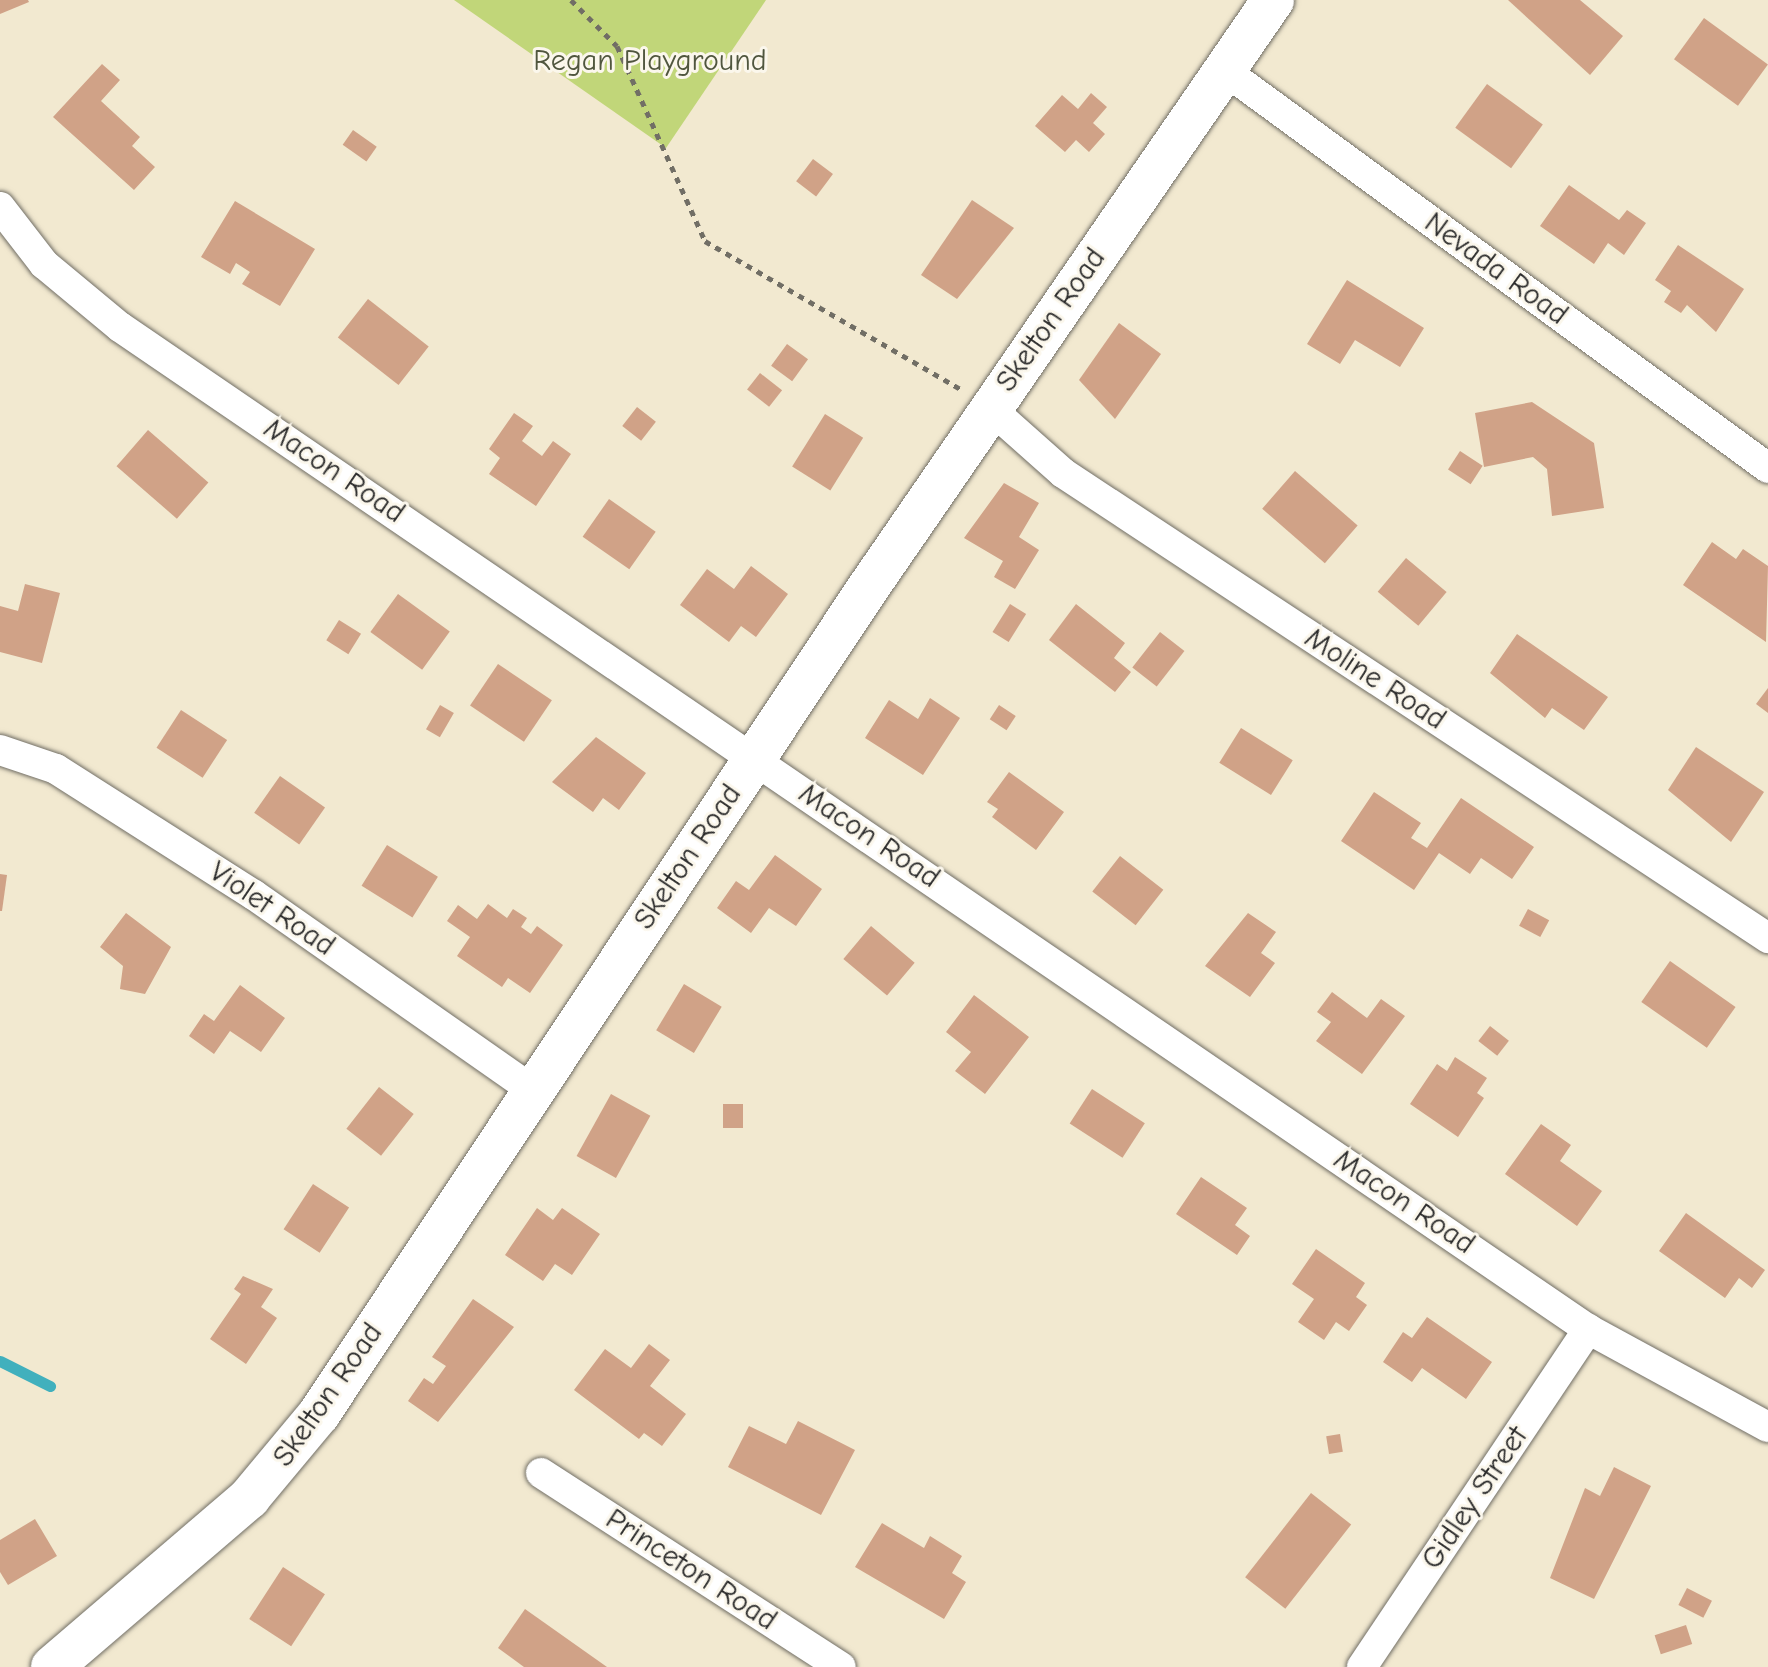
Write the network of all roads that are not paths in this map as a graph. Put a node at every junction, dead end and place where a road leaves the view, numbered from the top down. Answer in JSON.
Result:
{"nodes":[{"id":1,"x":1273,"y":0,"type":"edge"},
{"id":2,"x":1224,"y":70,"type":"junction"},
{"id":3,"x":0,"y":207,"type":"edge"},
{"id":4,"x":991,"y":409,"type":"junction"},
{"id":5,"x":1768,"y":468,"type":"edge"},
{"id":6,"x":0,"y":750,"type":"edge"},
{"id":7,"x":754,"y":758,"type":"junction"},
{"id":8,"x":1768,"y":938,"type":"edge"},
{"id":9,"x":532,"y":1090,"type":"junction"},
{"id":10,"x":1588,"y":1329,"type":"junction"},
{"id":11,"x":1768,"y":1427,"type":"edge"},
{"id":12,"x":541,"y":1473,"type":"dead end"},
{"id":13,"x":52,"y":1667,"type":"edge"},
{"id":14,"x":841,"y":1667,"type":"edge"},
{"id":15,"x":1362,"y":1667,"type":"edge"}],
"edges":[{"from":1,"to":2,"type":"street","name":"Skelton Road"},
{"from":2,"to":4,"type":"street","name":"Skelton Road"},
{"from":2,"to":5,"type":"street","name":"Nevada Road"},
{"from":3,"to":7,"type":"street","name":"Macon Road"},
{"from":4,"to":7,"type":"street","name":"Skelton Road"},
{"from":4,"to":8,"type":"street","name":"Moline Road"},
{"from":6,"to":9,"type":"street","name":"Violet Road"},
{"from":7,"to":9,"type":"street","name":"Skelton Road"},
{"from":7,"to":10,"type":"street","name":"Macon Road"},
{"from":9,"to":13,"type":"street","name":"Skelton Road"},
{"from":10,"to":11,"type":"street","name":"Macon Road"},
{"from":10,"to":15,"type":"street","name":"Gidley Street"},
{"from":12,"to":14,"type":"street","name":"Princeton Road"}]}
